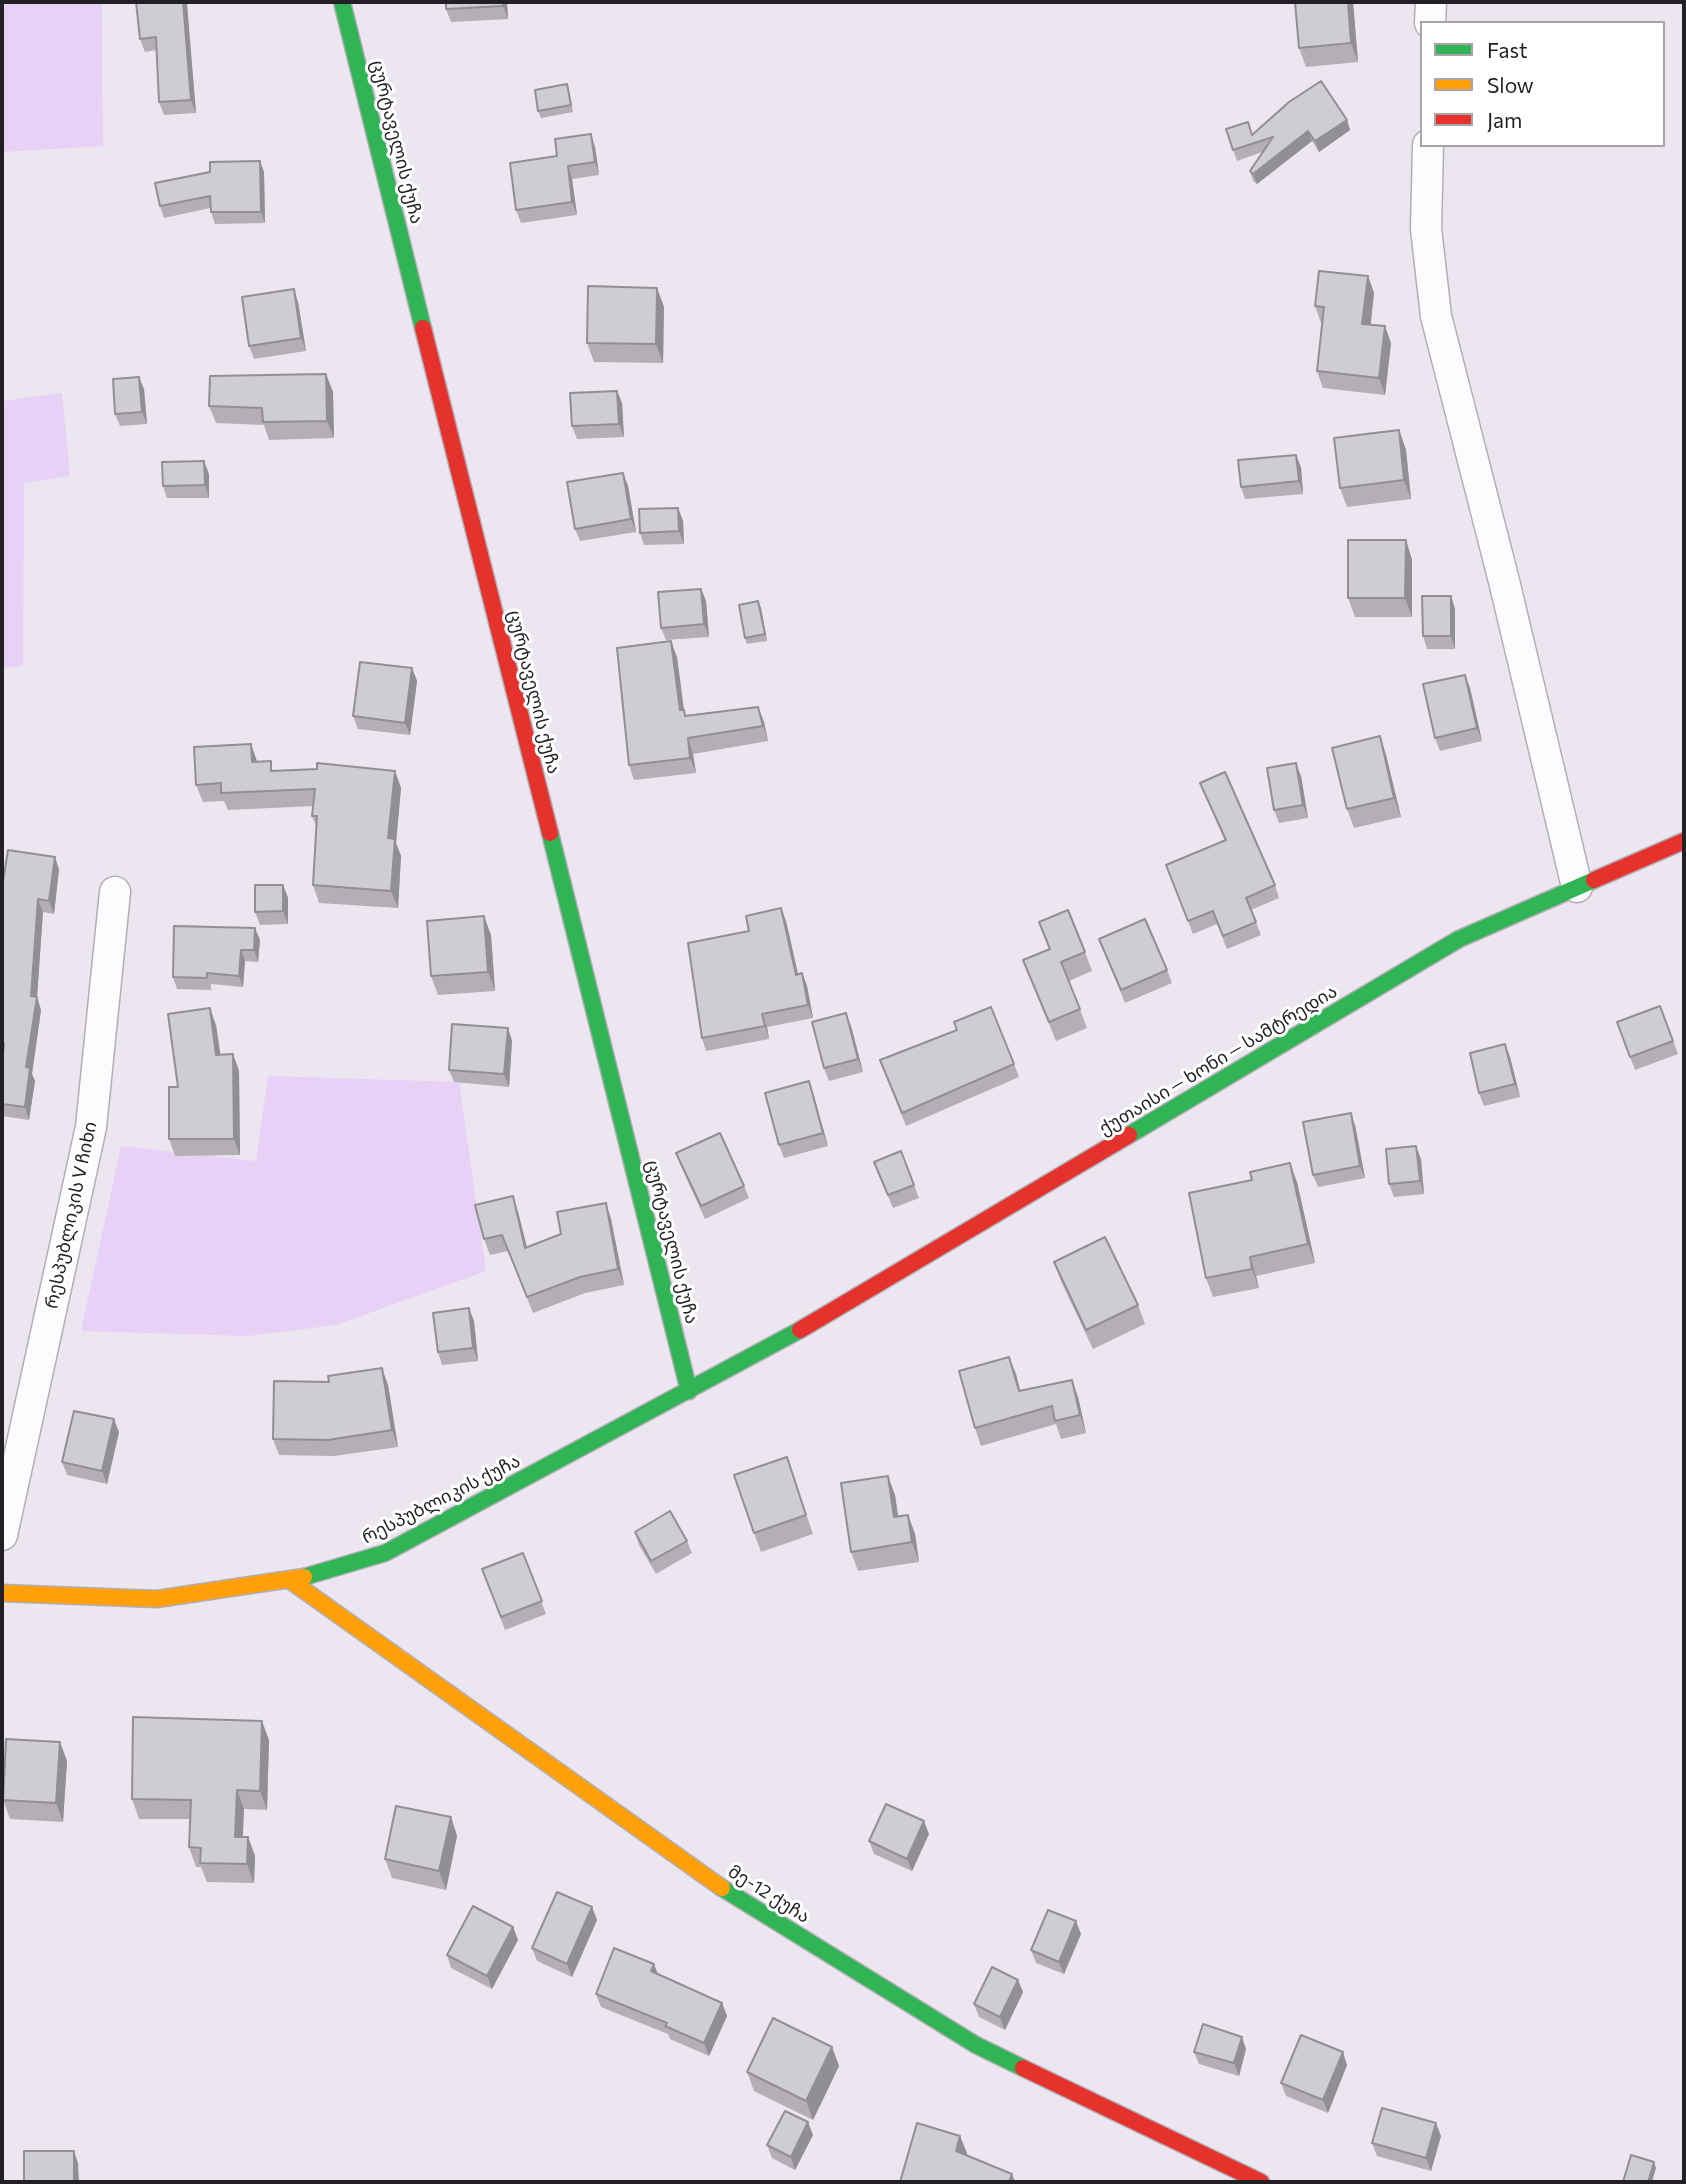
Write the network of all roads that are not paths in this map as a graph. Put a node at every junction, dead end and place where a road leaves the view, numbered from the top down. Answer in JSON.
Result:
{"nodes":[{"id":1,"x":342,"y":2,"type":"edge"},
{"id":2,"x":1431,"y":2,"type":"edge"},
{"id":3,"x":1430,"y":21,"type":"edge"},
{"id":4,"x":1428,"y":147,"type":"edge"},
{"id":5,"x":1684,"y":841,"type":"edge"},
{"id":6,"x":1577,"y":887,"type":"junction"},
{"id":7,"x":115,"y":892,"type":"dead end"},
{"id":8,"x":785,"y":1339,"type":"joint"},
{"id":9,"x":689,"y":1391,"type":"junction"},
{"id":10,"x":2,"y":1535,"type":"edge"},
{"id":11,"x":292,"y":1581,"type":"junction"},
{"id":12,"x":2,"y":1593,"type":"edge"},
{"id":13,"x":1261,"y":2182,"type":"edge"}],
"edges":[{"from":1,"to":9,"type":"street","name":"ცურტაველის ქუჩა"},
{"from":2,"to":3,"type":"street"},
{"from":4,"to":6,"type":"street"},
{"from":5,"to":6,"type":"street","name":"ქუთაისი — ხონი — სამტრედია"},
{"from":6,"to":8,"type":"street","name":"ქუთაისი — ხონი — სამტრედია"},
{"from":7,"to":10,"type":"street","name":"რესპუბლიკის V ჩიხი"},
{"from":8,"to":9,"type":"street","name":"რესპუბლიკის ქუჩა"},
{"from":9,"to":11,"type":"street","name":"რესპუბლიკის ქუჩა"},
{"from":11,"to":12,"type":"street","name":"რესპუბლიკის ქუჩა"},
{"from":11,"to":13,"type":"street","name":"მე-12 ქუჩა"}]}
